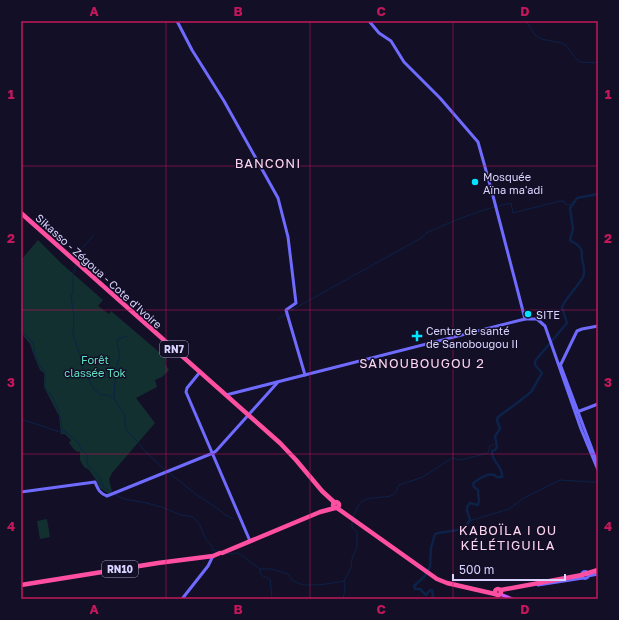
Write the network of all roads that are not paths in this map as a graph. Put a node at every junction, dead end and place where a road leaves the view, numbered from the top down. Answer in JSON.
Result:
{"nodes":[{"id":1,"x":177,"y":21,"type":"edge"},
{"id":2,"x":369,"y":21,"type":"edge"},
{"id":3,"x":21,"y":213,"type":"edge"},
{"id":4,"x":525,"y":319,"type":"junction"},
{"id":5,"x":598,"y":326,"type":"edge"},
{"id":6,"x":560,"y":366,"type":"junction"},
{"id":7,"x":200,"y":372,"type":"junction"},
{"id":8,"x":305,"y":375,"type":"junction"},
{"id":9,"x":278,"y":382,"type":"junction"},
{"id":10,"x":226,"y":395,"type":"junction"},
{"id":11,"x":598,"y":404,"type":"edge"},
{"id":12,"x":577,"y":412,"type":"junction"},
{"id":13,"x":248,"y":416,"type":"junction"},
{"id":14,"x":213,"y":453,"type":"junction"},
{"id":15,"x":598,"y":465,"type":"edge"},
{"id":16,"x":598,"y":470,"type":"edge"},
{"id":17,"x":21,"y":492,"type":"edge"},
{"id":18,"x":336,"y":506,"type":"junction"},
{"id":19,"x":250,"y":541,"type":"junction"},
{"id":20,"x":213,"y":556,"type":"junction"},
{"id":21,"x":598,"y":571,"type":"edge"},
{"id":22,"x":584,"y":572,"type":"junction"},
{"id":23,"x":588,"y":576,"type":"junction"},
{"id":24,"x":583,"y":578,"type":"junction"},
{"id":25,"x":538,"y":584,"type":"junction"},
{"id":26,"x":21,"y":585,"type":"edge"},
{"id":27,"x":498,"y":593,"type":"junction"},
{"id":28,"x":182,"y":599,"type":"edge"},
{"id":29,"x":508,"y":599,"type":"edge"},
{"id":30,"x":512,"y":599,"type":"edge"}],
"edges":[{"from":1,"to":8,"type":"street"},
{"from":2,"to":4,"type":"street"},
{"from":3,"to":7,"type":"highway","name":"Sikasso - Zégoua - Cote d'Ivoire","number":"RN7"},
{"from":4,"to":6,"type":"street"},
{"from":4,"to":8,"type":"street"},
{"from":5,"to":6,"type":"street"},
{"from":6,"to":12,"type":"street"},
{"from":7,"to":10,"type":"highway","name":"Sikasso - Zégoua - Cote d'Ivoire","number":"RN7"},
{"from":7,"to":14,"type":"street"},
{"from":8,"to":9,"type":"street"},
{"from":9,"to":10,"type":"street"},
{"from":9,"to":13,"type":"street"},
{"from":10,"to":13,"type":"highway","name":"Sikasso - Zégoua - Cote d'Ivoire","number":"RN7"},
{"from":11,"to":12,"type":"street"},
{"from":12,"to":15,"type":"street"},
{"from":12,"to":16,"type":"street"},
{"from":13,"to":14,"type":"street"},
{"from":13,"to":18,"type":"highway","name":"Sikasso - Zégoua - Cote d'Ivoire","number":"RN7"},
{"from":14,"to":17,"type":"street"},
{"from":14,"to":19,"type":"street"},
{"from":18,"to":19,"type":"highway","number":"RN10"},
{"from":18,"to":27,"type":"highway","number":"RN7"},
{"from":19,"to":20,"type":"highway","number":"RN10"},
{"from":20,"to":26,"type":"highway","number":"RN10"},
{"from":20,"to":28,"type":"street"},
{"from":21,"to":22,"type":"street"},
{"from":21,"to":23,"type":"street"},
{"from":21,"to":25,"type":"highway","number":"RN7"},
{"from":22,"to":23,"type":"street"},
{"from":22,"to":24,"type":"street"},
{"from":22,"to":25,"type":"street"},
{"from":23,"to":24,"type":"street"},
{"from":24,"to":25,"type":"street"},
{"from":25,"to":27,"type":"highway","number":"RN7"},
{"from":27,"to":29,"type":"main road"},
{"from":27,"to":30,"type":"main road"}]}
